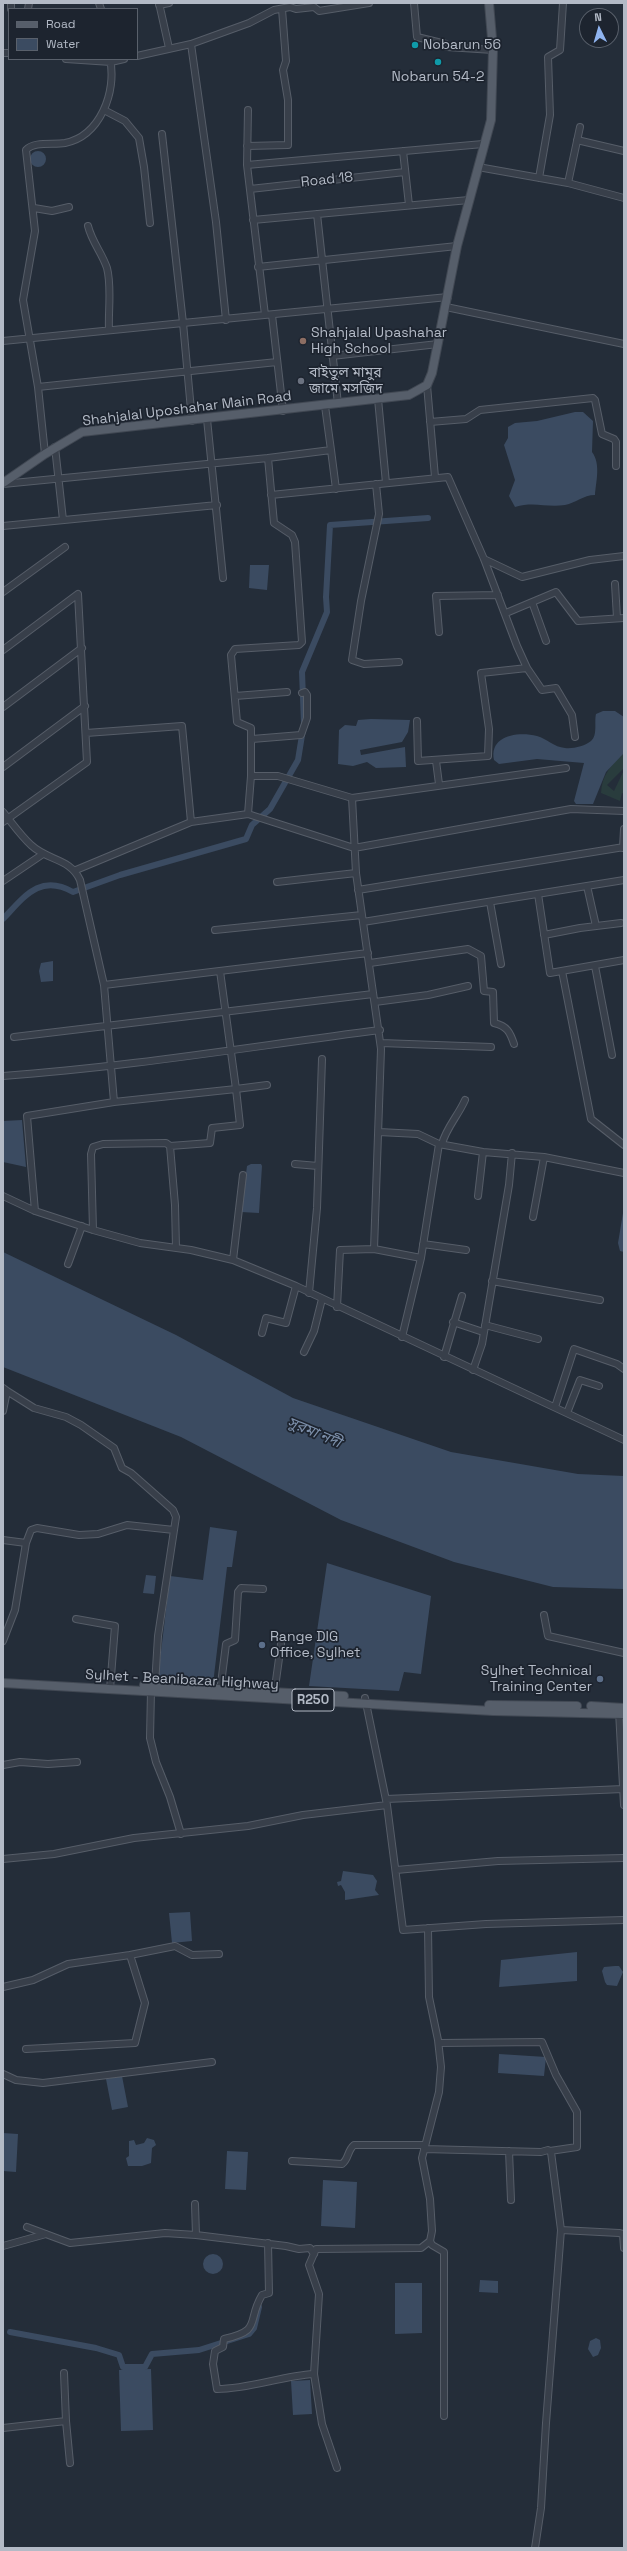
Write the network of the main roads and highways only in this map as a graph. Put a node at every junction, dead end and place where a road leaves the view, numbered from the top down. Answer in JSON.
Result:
{"nodes":[{"id":1,"x":489,"y":3,"type":"edge"},
{"id":2,"x":3,"y":483,"type":"edge"},
{"id":3,"x":3,"y":1678,"type":"edge"},
{"id":4,"x":3,"y":1683,"type":"edge"},
{"id":5,"x":110,"y":1686,"type":"junction"},
{"id":6,"x":622,"y":1711,"type":"edge"}],
"edges":[{"from":1,"to":2,"type":"main road","name":"Shahjalal Uposhahar Main Road"},
{"from":3,"to":5,"type":"main road","name":"Sylhet - Beanibazar Highway","number":"R250"},
{"from":4,"to":5,"type":"main road","name":"Sylhet - Beanibazar Highway","number":"R250"},
{"from":5,"to":6,"type":"main road","name":"Sylhet - Beanibazar Highway","number":"R250"}]}
